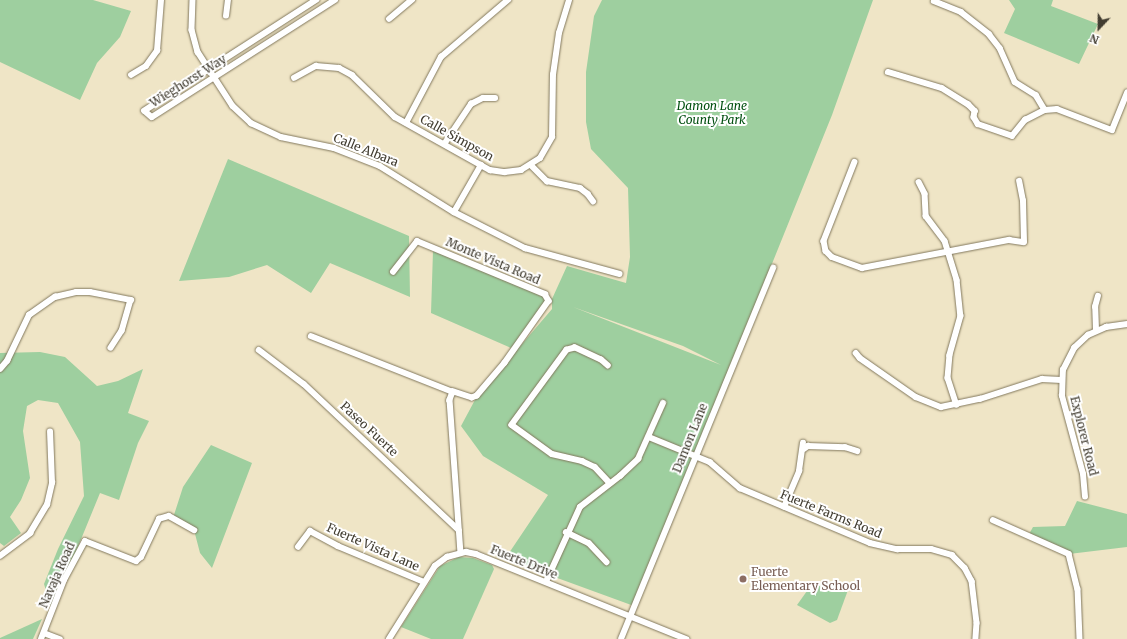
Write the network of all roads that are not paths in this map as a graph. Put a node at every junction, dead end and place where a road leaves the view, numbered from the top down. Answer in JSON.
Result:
{"nodes":[{"id":1,"x":161,"y":0,"type":"edge"},
{"id":2,"x":193,"y":0,"type":"edge"},
{"id":3,"x":228,"y":0,"type":"edge"},
{"id":4,"x":317,"y":0,"type":"edge"},
{"id":5,"x":335,"y":0,"type":"edge"},
{"id":6,"x":412,"y":0,"type":"edge"},
{"id":7,"x":508,"y":0,"type":"edge"},
{"id":8,"x":569,"y":0,"type":"edge"},
{"id":9,"x":934,"y":1,"type":"dead end"},
{"id":10,"x":226,"y":16,"type":"dead end"},
{"id":11,"x":389,"y":19,"type":"dead end"},
{"id":12,"x":208,"y":70,"type":"junction"},
{"id":13,"x":888,"y":72,"type":"dead end"},
{"id":14,"x":131,"y":75,"type":"dead end"},
{"id":15,"x":214,"y":78,"type":"junction"},
{"id":16,"x":294,"y":78,"type":"dead end"},
{"id":17,"x":1127,"y":93,"type":"edge"},
{"id":18,"x":495,"y":98,"type":"dead end"},
{"id":19,"x":1125,"y":105,"type":"edge"},
{"id":20,"x":1045,"y":110,"type":"junction"},
{"id":21,"x":406,"y":122,"type":"junction"},
{"id":22,"x":444,"y":143,"type":"junction"},
{"id":23,"x":855,"y":162,"type":"dead end"},
{"id":24,"x":481,"y":165,"type":"junction"},
{"id":25,"x":531,"y":165,"type":"junction"},
{"id":26,"x":1019,"y":181,"type":"dead end"},
{"id":27,"x":919,"y":182,"type":"dead end"},
{"id":28,"x":593,"y":201,"type":"dead end"},
{"id":29,"x":454,"y":212,"type":"junction"},
{"id":30,"x":949,"y":251,"type":"junction"},
{"id":31,"x":773,"y":268,"type":"dead end"},
{"id":32,"x":393,"y":272,"type":"dead end"},
{"id":33,"x":620,"y":274,"type":"dead end"},
{"id":34,"x":1098,"y":296,"type":"dead end"},
{"id":35,"x":1127,"y":324,"type":"edge"},
{"id":36,"x":1096,"y":330,"type":"junction"},
{"id":37,"x":311,"y":336,"type":"dead end"},
{"id":38,"x":111,"y":348,"type":"dead end"},
{"id":39,"x":259,"y":350,"type":"dead end"},
{"id":40,"x":856,"y":353,"type":"dead end"},
{"id":41,"x":608,"y":366,"type":"dead end"},
{"id":42,"x":0,"y":369,"type":"edge"},
{"id":43,"x":1061,"y":380,"type":"junction"},
{"id":44,"x":453,"y":392,"type":"junction"},
{"id":45,"x":663,"y":403,"type":"dead end"},
{"id":46,"x":957,"y":405,"type":"junction"},
{"id":47,"x":50,"y":432,"type":"dead end"},
{"id":48,"x":649,"y":437,"type":"junction"},
{"id":49,"x":857,"y":451,"type":"dead end"},
{"id":50,"x":695,"y":456,"type":"junction"},
{"id":51,"x":610,"y":483,"type":"junction"},
{"id":52,"x":1085,"y":497,"type":"dead end"},
{"id":53,"x":784,"y":507,"type":"junction"},
{"id":54,"x":993,"y":520,"type":"dead end"},
{"id":55,"x":194,"y":530,"type":"dead end"},
{"id":56,"x":459,"y":530,"type":"junction"},
{"id":57,"x":566,"y":532,"type":"junction"},
{"id":58,"x":298,"y":547,"type":"dead end"},
{"id":59,"x":461,"y":552,"type":"junction"},
{"id":60,"x":0,"y":556,"type":"edge"},
{"id":61,"x":607,"y":562,"type":"dead end"},
{"id":62,"x":424,"y":582,"type":"junction"},
{"id":63,"x":546,"y":582,"type":"junction"},
{"id":64,"x":630,"y":617,"type":"junction"},
{"id":65,"x":43,"y":636,"type":"edge"},
{"id":66,"x":60,"y":639,"type":"edge"},
{"id":67,"x":389,"y":639,"type":"edge"},
{"id":68,"x":621,"y":639,"type":"edge"},
{"id":69,"x":686,"y":639,"type":"edge"},
{"id":70,"x":976,"y":639,"type":"edge"},
{"id":71,"x":1080,"y":639,"type":"edge"}],
"edges":[{"from":1,"to":14,"type":"street"},
{"from":2,"to":12,"type":"street","name":"Calle Albara"},
{"from":3,"to":10,"type":"street"},
{"from":4,"to":12,"type":"street","name":"Wieghorst Way"},
{"from":5,"to":15,"type":"street","name":"Wieghorst Way"},
{"from":6,"to":11,"type":"street"},
{"from":7,"to":21,"type":"street"},
{"from":8,"to":25,"type":"street","name":"Calle Simpson"},
{"from":9,"to":20,"type":"street"},
{"from":12,"to":15,"type":"street","name":"Calle Albara"},
{"from":12,"to":15,"type":"street","name":"Wieghorst Way"},
{"from":13,"to":20,"type":"street"},
{"from":15,"to":29,"type":"street","name":"Calle Albara"},
{"from":16,"to":21,"type":"street","name":"Calle Simpson"},
{"from":17,"to":19,"type":"street"},
{"from":18,"to":22,"type":"street"},
{"from":19,"to":20,"type":"street"},
{"from":21,"to":22,"type":"street","name":"Calle Simpson"},
{"from":22,"to":24,"type":"street","name":"Calle Simpson"},
{"from":23,"to":30,"type":"street"},
{"from":24,"to":25,"type":"street","name":"Calle Simpson"},
{"from":24,"to":29,"type":"street"},
{"from":25,"to":28,"type":"street"},
{"from":26,"to":30,"type":"street"},
{"from":27,"to":30,"type":"street"},
{"from":29,"to":33,"type":"street","name":"Calle Albara"},
{"from":30,"to":46,"type":"street"},
{"from":31,"to":50,"type":"street","name":"Damon Lane"},
{"from":32,"to":44,"type":"street","name":"Monte Vista Road"},
{"from":34,"to":36,"type":"street"},
{"from":35,"to":36,"type":"street","name":"Explorer Road"},
{"from":36,"to":43,"type":"street","name":"Explorer Road"},
{"from":37,"to":44,"type":"street","name":"Monte Vista Road"},
{"from":38,"to":42,"type":"street"},
{"from":39,"to":56,"type":"street","name":"Paseo Fuerte"},
{"from":40,"to":46,"type":"street"},
{"from":41,"to":51,"type":"street"},
{"from":43,"to":46,"type":"street"},
{"from":43,"to":52,"type":"street","name":"Explorer Road"},
{"from":44,"to":56,"type":"street"},
{"from":45,"to":48,"type":"street"},
{"from":47,"to":60,"type":"street"},
{"from":48,"to":50,"type":"street","name":"Fuerte Farms Road"},
{"from":48,"to":51,"type":"street"},
{"from":49,"to":53,"type":"street"},
{"from":50,"to":53,"type":"street","name":"Fuerte Farms Road"},
{"from":50,"to":64,"type":"street","name":"Damon Lane"},
{"from":51,"to":57,"type":"street"},
{"from":53,"to":70,"type":"street","name":"Fuerte Farms Road"},
{"from":54,"to":71,"type":"street"},
{"from":55,"to":65,"type":"street","name":"Navaja Road"},
{"from":56,"to":59,"type":"street"},
{"from":57,"to":61,"type":"street"},
{"from":57,"to":63,"type":"street"},
{"from":58,"to":62,"type":"street","name":"Fuerte Vista Lane"},
{"from":59,"to":62,"type":"street"},
{"from":59,"to":63,"type":"street","name":"Fuerte Drive"},
{"from":62,"to":67,"type":"street"},
{"from":63,"to":64,"type":"street","name":"Fuerte Drive"},
{"from":64,"to":68,"type":"street","name":"Damon Lane"},
{"from":64,"to":69,"type":"street","name":"Fuerte Drive"},
{"from":65,"to":66,"type":"street"}]}
